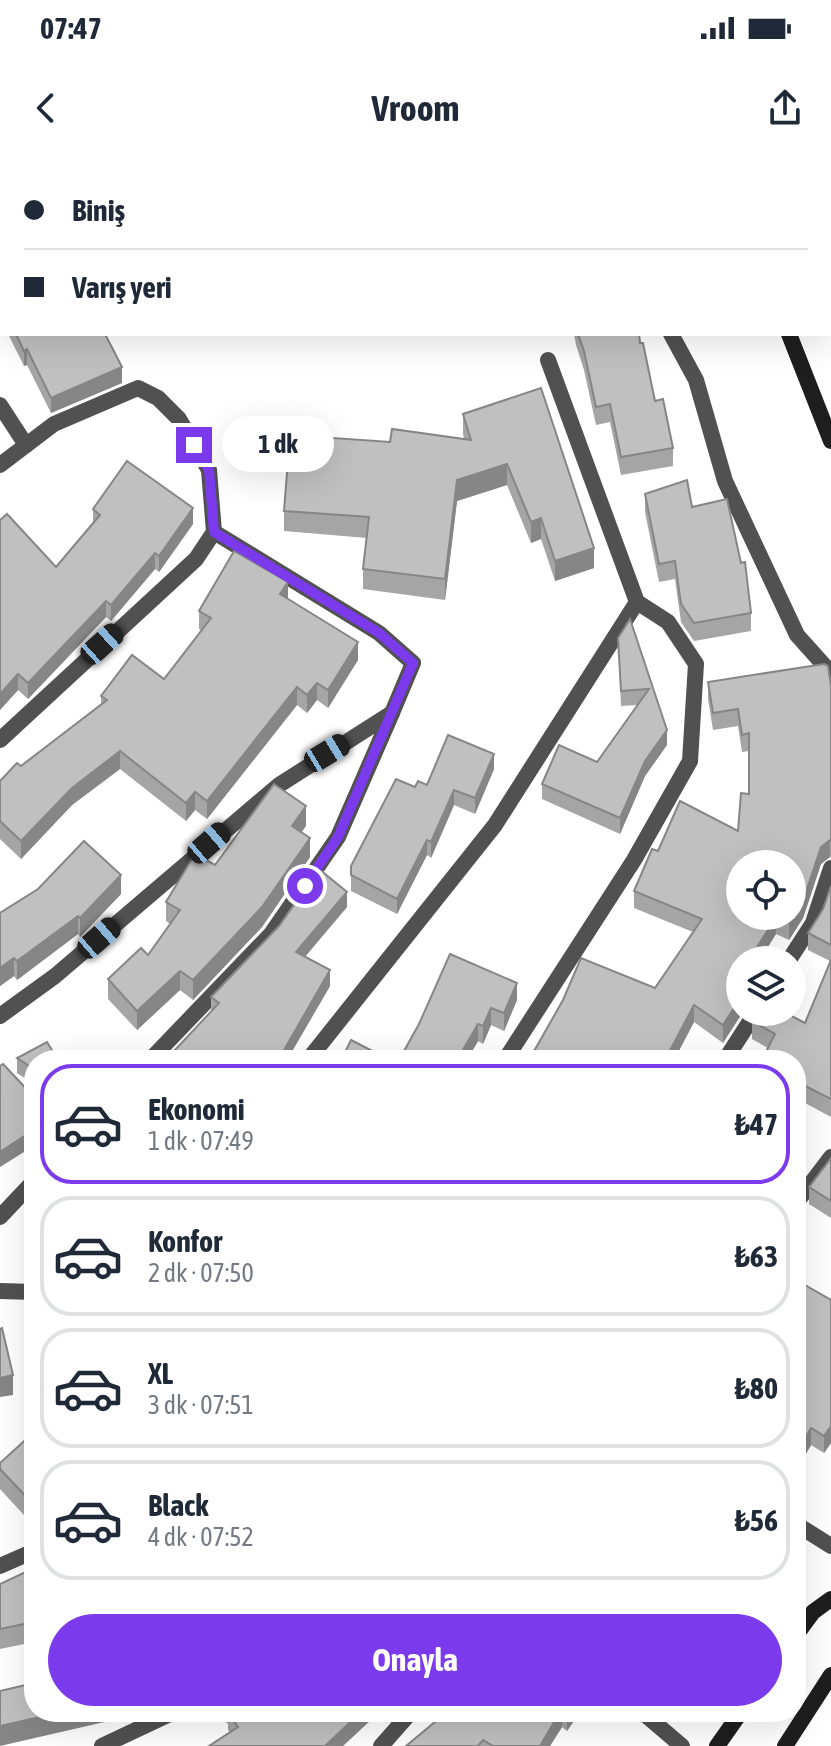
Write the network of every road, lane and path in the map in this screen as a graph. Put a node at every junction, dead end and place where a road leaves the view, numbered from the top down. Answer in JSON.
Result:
{"nodes":[{"id":1,"x":672,"y":336,"type":"edge"},
{"id":2,"x":790,"y":336,"type":"edge"},
{"id":3,"x":548,"y":360,"type":"dead end"},
{"id":4,"x":0,"y":405,"type":"edge"},
{"id":5,"x":831,"y":441,"type":"edge"},
{"id":6,"x":26,"y":445,"type":"junction"},
{"id":7,"x":0,"y":465,"type":"edge"},
{"id":8,"x":214,"y":532,"type":"junction"},
{"id":9,"x":637,"y":602,"type":"junction"},
{"id":10,"x":831,"y":673,"type":"edge"},
{"id":11,"x":392,"y":713,"type":"junction"},
{"id":12,"x":0,"y":740,"type":"edge"},
{"id":13,"x":831,"y":868,"type":"edge"},
{"id":14,"x":798,"y":946,"type":"edge"},
{"id":15,"x":0,"y":1016,"type":"edge"},
{"id":16,"x":747,"y":1026,"type":"edge"},
{"id":17,"x":160,"y":1050,"type":"edge"},
{"id":18,"x":316,"y":1050,"type":"edge"},
{"id":19,"x":511,"y":1050,"type":"edge"},
{"id":20,"x":731,"y":1050,"type":"edge"},
{"id":21,"x":831,"y":1157,"type":"edge"},
{"id":22,"x":806,"y":1190,"type":"edge"},
{"id":23,"x":24,"y":1192,"type":"edge"},
{"id":24,"x":0,"y":1217,"type":"edge"},
{"id":25,"x":0,"y":1291,"type":"edge"},
{"id":26,"x":24,"y":1292,"type":"edge"},
{"id":27,"x":806,"y":1530,"type":"edge"},
{"id":28,"x":831,"y":1546,"type":"edge"},
{"id":29,"x":24,"y":1555,"type":"edge"},
{"id":30,"x":0,"y":1566,"type":"edge"},
{"id":31,"x":831,"y":1599,"type":"edge"},
{"id":32,"x":806,"y":1621,"type":"edge"},
{"id":33,"x":831,"y":1675,"type":"edge"},
{"id":34,"x":806,"y":1714,"type":"edge"},
{"id":35,"x":153,"y":1722,"type":"edge"},
{"id":36,"x":402,"y":1722,"type":"edge"},
{"id":37,"x":654,"y":1722,"type":"edge"},
{"id":38,"x":734,"y":1722,"type":"edge"},
{"id":39,"x":801,"y":1722,"type":"edge"},
{"id":40,"x":102,"y":1746,"type":"edge"},
{"id":41,"x":381,"y":1746,"type":"edge"},
{"id":42,"x":682,"y":1746,"type":"edge"},
{"id":43,"x":717,"y":1746,"type":"edge"},
{"id":44,"x":785,"y":1746,"type":"edge"}],
"edges":[{"from":1,"to":10,"type":"street"},
{"from":2,"to":5,"type":"main road"},
{"from":3,"to":9,"type":"street"},
{"from":4,"to":6,"type":"street"},
{"from":6,"to":7,"type":"street"},
{"from":6,"to":8,"type":"street"},
{"from":8,"to":11,"type":"street"},
{"from":8,"to":12,"type":"street"},
{"from":9,"to":18,"type":"street"},
{"from":9,"to":19,"type":"street"},
{"from":11,"to":15,"type":"street"},
{"from":11,"to":17,"type":"street"},
{"from":13,"to":14,"type":"street"},
{"from":16,"to":20,"type":"street"},
{"from":21,"to":22,"type":"street"},
{"from":23,"to":24,"type":"street"},
{"from":25,"to":26,"type":"street"},
{"from":27,"to":28,"type":"street"},
{"from":29,"to":30,"type":"street"},
{"from":31,"to":32,"type":"main road"},
{"from":33,"to":34,"type":"main road"},
{"from":35,"to":40,"type":"street"},
{"from":36,"to":41,"type":"street"},
{"from":37,"to":42,"type":"street"},
{"from":38,"to":43,"type":"main road"},
{"from":39,"to":44,"type":"main road"}]}
